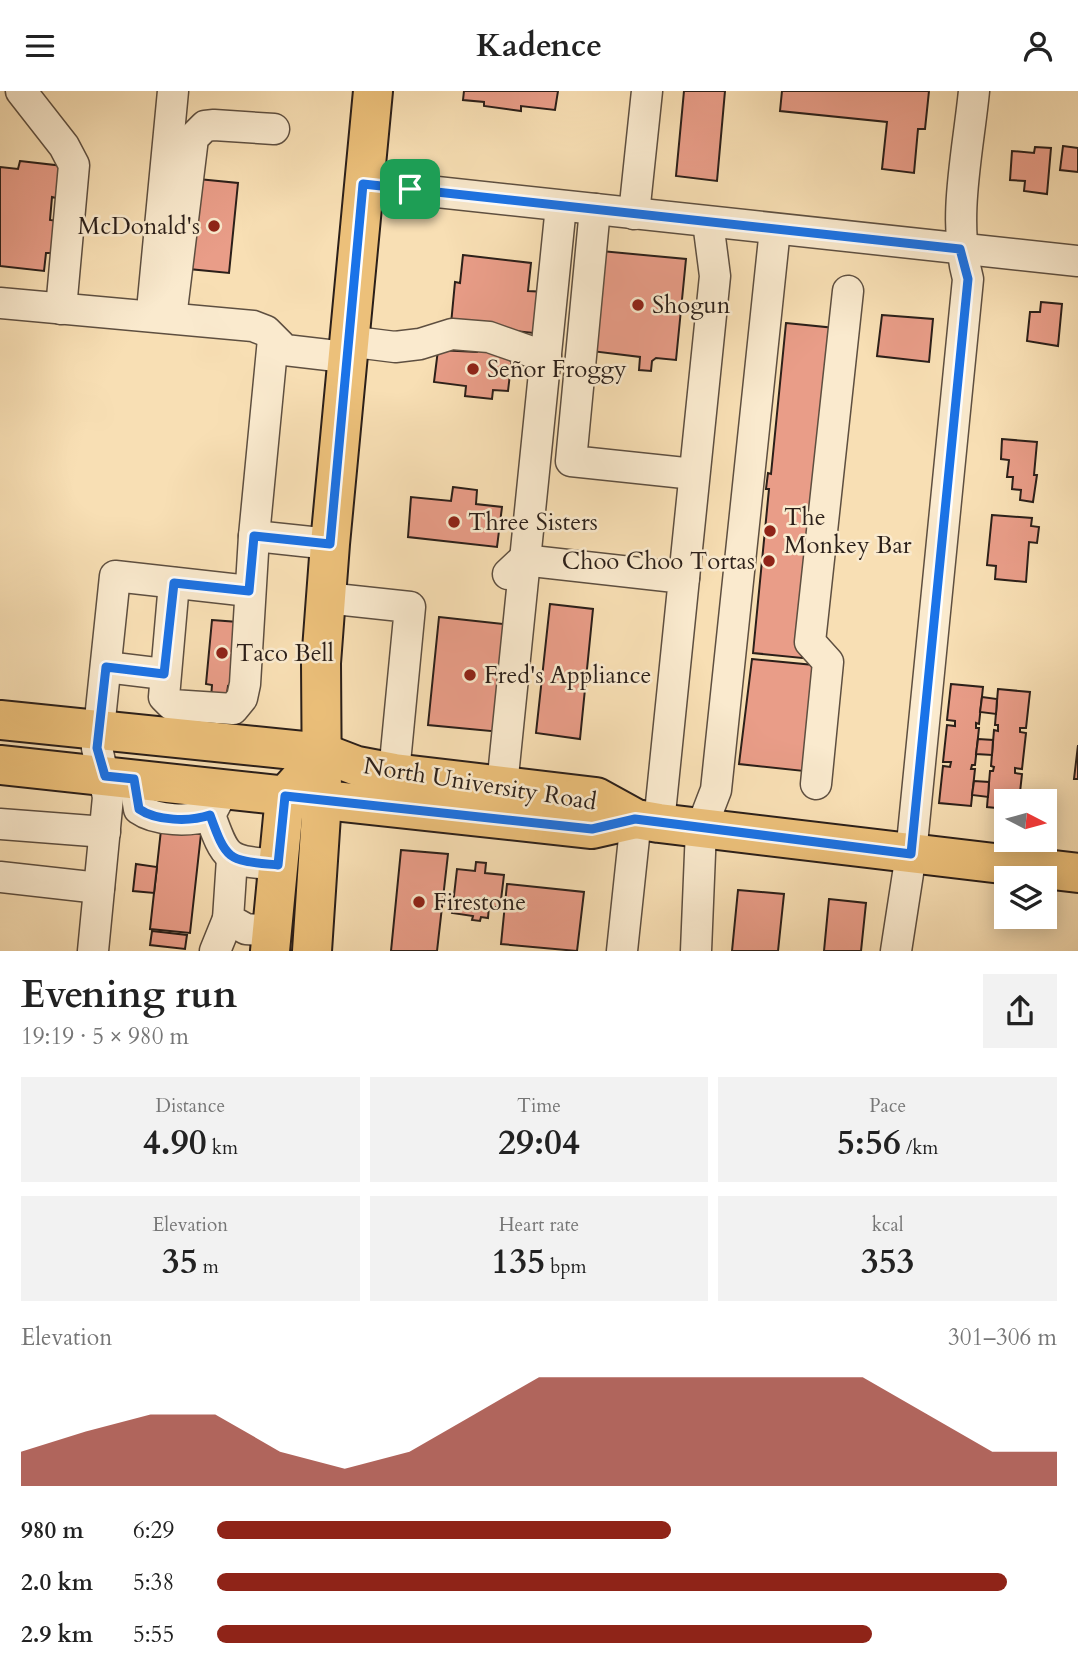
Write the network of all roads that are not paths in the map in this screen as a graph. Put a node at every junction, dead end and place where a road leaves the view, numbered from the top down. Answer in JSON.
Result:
{"nodes":[{"id":1,"x":21,"y":91,"type":"edge"},
{"id":2,"x":173,"y":91,"type":"edge"},
{"id":3,"x":373,"y":91,"type":"edge"},
{"id":4,"x":647,"y":91,"type":"edge"},
{"id":5,"x":974,"y":91,"type":"edge"},
{"id":6,"x":274,"y":129,"type":"dead end"},
{"id":7,"x":363,"y":184,"type":"junction"},
{"id":8,"x":561,"y":206,"type":"junction"},
{"id":9,"x":595,"y":209,"type":"junction"},
{"id":10,"x":634,"y":214,"type":"junction"},
{"id":11,"x":708,"y":222,"type":"junction"},
{"id":12,"x":775,"y":229,"type":"junction"},
{"id":13,"x":960,"y":249,"type":"junction"},
{"id":14,"x":1078,"y":261,"type":"edge"},
{"id":15,"x":848,"y":291,"type":"dead end"},
{"id":16,"x":0,"y":303,"type":"edge"},
{"id":17,"x":61,"y":309,"type":"junction"},
{"id":18,"x":161,"y":317,"type":"junction"},
{"id":19,"x":273,"y":339,"type":"junction"},
{"id":20,"x":346,"y":349,"type":"junction"},
{"id":21,"x":545,"y":357,"type":"junction"},
{"id":22,"x":695,"y":474,"type":"junction"},
{"id":23,"x":254,"y":536,"type":"junction"},
{"id":24,"x":330,"y":544,"type":"junction"},
{"id":25,"x":514,"y":568,"type":"junction"},
{"id":26,"x":684,"y":578,"type":"junction"},
{"id":27,"x":174,"y":583,"type":"junction"},
{"id":28,"x":249,"y":591,"type":"junction"},
{"id":29,"x":326,"y":598,"type":"junction"},
{"id":30,"x":106,"y":667,"type":"junction"},
{"id":31,"x":164,"y":674,"type":"junction"},
{"id":32,"x":0,"y":720,"type":"edge"},
{"id":33,"x":99,"y":731,"type":"junction"},
{"id":34,"x":323,"y":754,"type":"junction"},
{"id":35,"x":0,"y":765,"type":"edge"},
{"id":36,"x":394,"y":773,"type":"junction"},
{"id":37,"x":120,"y":777,"type":"junction"},
{"id":38,"x":816,"y":784,"type":"dead end"},
{"id":39,"x":502,"y":786,"type":"junction"},
{"id":40,"x":303,"y":798,"type":"junction"},
{"id":41,"x":217,"y":802,"type":"junction"},
{"id":42,"x":647,"y":821,"type":"junction"},
{"id":43,"x":0,"y":824,"type":"edge"},
{"id":44,"x":701,"y":829,"type":"junction"},
{"id":45,"x":104,"y":832,"type":"junction"},
{"id":46,"x":911,"y":854,"type":"junction"},
{"id":47,"x":232,"y":859,"type":"junction"},
{"id":48,"x":278,"y":865,"type":"junction"},
{"id":49,"x":1078,"y":873,"type":"edge"},
{"id":50,"x":0,"y":877,"type":"edge"},
{"id":51,"x":99,"y":888,"type":"junction"},
{"id":52,"x":228,"y":919,"type":"junction"},
{"id":53,"x":271,"y":941,"type":"edge"},
{"id":54,"x":93,"y":950,"type":"edge"},
{"id":55,"x":215,"y":950,"type":"edge"},
{"id":56,"x":312,"y":950,"type":"edge"},
{"id":57,"x":622,"y":950,"type":"edge"},
{"id":58,"x":696,"y":950,"type":"edge"},
{"id":59,"x":896,"y":950,"type":"edge"}],
"edges":[{"from":1,"to":17,"type":"street"},
{"from":2,"to":18,"type":"street"},
{"from":3,"to":7,"type":"main road"},
{"from":4,"to":10,"type":"street"},
{"from":5,"to":13,"type":"street"},
{"from":6,"to":18,"type":"street"},
{"from":7,"to":8,"type":"street"},
{"from":7,"to":20,"type":"main road"},
{"from":8,"to":9,"type":"street"},
{"from":8,"to":21,"type":"street"},
{"from":9,"to":10,"type":"street"},
{"from":9,"to":22,"type":"street"},
{"from":10,"to":11,"type":"street"},
{"from":11,"to":12,"type":"street"},
{"from":11,"to":22,"type":"street"},
{"from":12,"to":13,"type":"street"},
{"from":12,"to":44,"type":"street"},
{"from":13,"to":14,"type":"street"},
{"from":13,"to":46,"type":"street"},
{"from":15,"to":38,"type":"street"},
{"from":16,"to":17,"type":"street"},
{"from":17,"to":18,"type":"street"},
{"from":18,"to":19,"type":"street"},
{"from":19,"to":20,"type":"street"},
{"from":19,"to":23,"type":"street"},
{"from":20,"to":21,"type":"street"},
{"from":20,"to":24,"type":"main road"},
{"from":21,"to":25,"type":"street"},
{"from":22,"to":26,"type":"street"},
{"from":23,"to":24,"type":"street"},
{"from":23,"to":28,"type":"street"},
{"from":24,"to":29,"type":"main road"},
{"from":25,"to":26,"type":"street"},
{"from":25,"to":39,"type":"street"},
{"from":26,"to":42,"type":"street"},
{"from":27,"to":28,"type":"street"},
{"from":27,"to":30,"type":"street"},
{"from":27,"to":31,"type":"street"},
{"from":28,"to":31,"type":"street"},
{"from":29,"to":34,"type":"main road"},
{"from":29,"to":36,"type":"street"},
{"from":30,"to":31,"type":"street"},
{"from":30,"to":33,"type":"street"},
{"from":32,"to":33,"type":"main road","name":"North University Road"},
{"from":33,"to":34,"type":"main road","name":"North University Road"},
{"from":33,"to":37,"type":"street"},
{"from":34,"to":36,"type":"main road","name":"North University Road"},
{"from":34,"to":40,"type":"main road"},
{"from":35,"to":37,"type":"main road","name":"North University Road"},
{"from":36,"to":39,"type":"main road","name":"North University Road"},
{"from":37,"to":41,"type":"main road","name":"North University Road"},
{"from":37,"to":45,"type":"street"},
{"from":39,"to":42,"type":"main road","name":"North University Road"},
{"from":40,"to":41,"type":"main road","name":"North University Road"},
{"from":40,"to":42,"type":"main road","name":"North University Road"},
{"from":40,"to":48,"type":"main road"},
{"from":40,"to":56,"type":"main road"},
{"from":41,"to":47,"type":"street"},
{"from":42,"to":44,"type":"main road","name":"North University Road"},
{"from":42,"to":57,"type":"street"},
{"from":43,"to":45,"type":"street"},
{"from":44,"to":46,"type":"main road","name":"North University Road"},
{"from":44,"to":58,"type":"street"},
{"from":45,"to":51,"type":"street"},
{"from":46,"to":49,"type":"main road","name":"North University Road"},
{"from":46,"to":59,"type":"street"},
{"from":47,"to":48,"type":"street"},
{"from":47,"to":52,"type":"street"},
{"from":48,"to":53,"type":"main road"},
{"from":50,"to":51,"type":"street"},
{"from":51,"to":54,"type":"street"},
{"from":52,"to":53,"type":"street"},
{"from":52,"to":55,"type":"street"}]}
